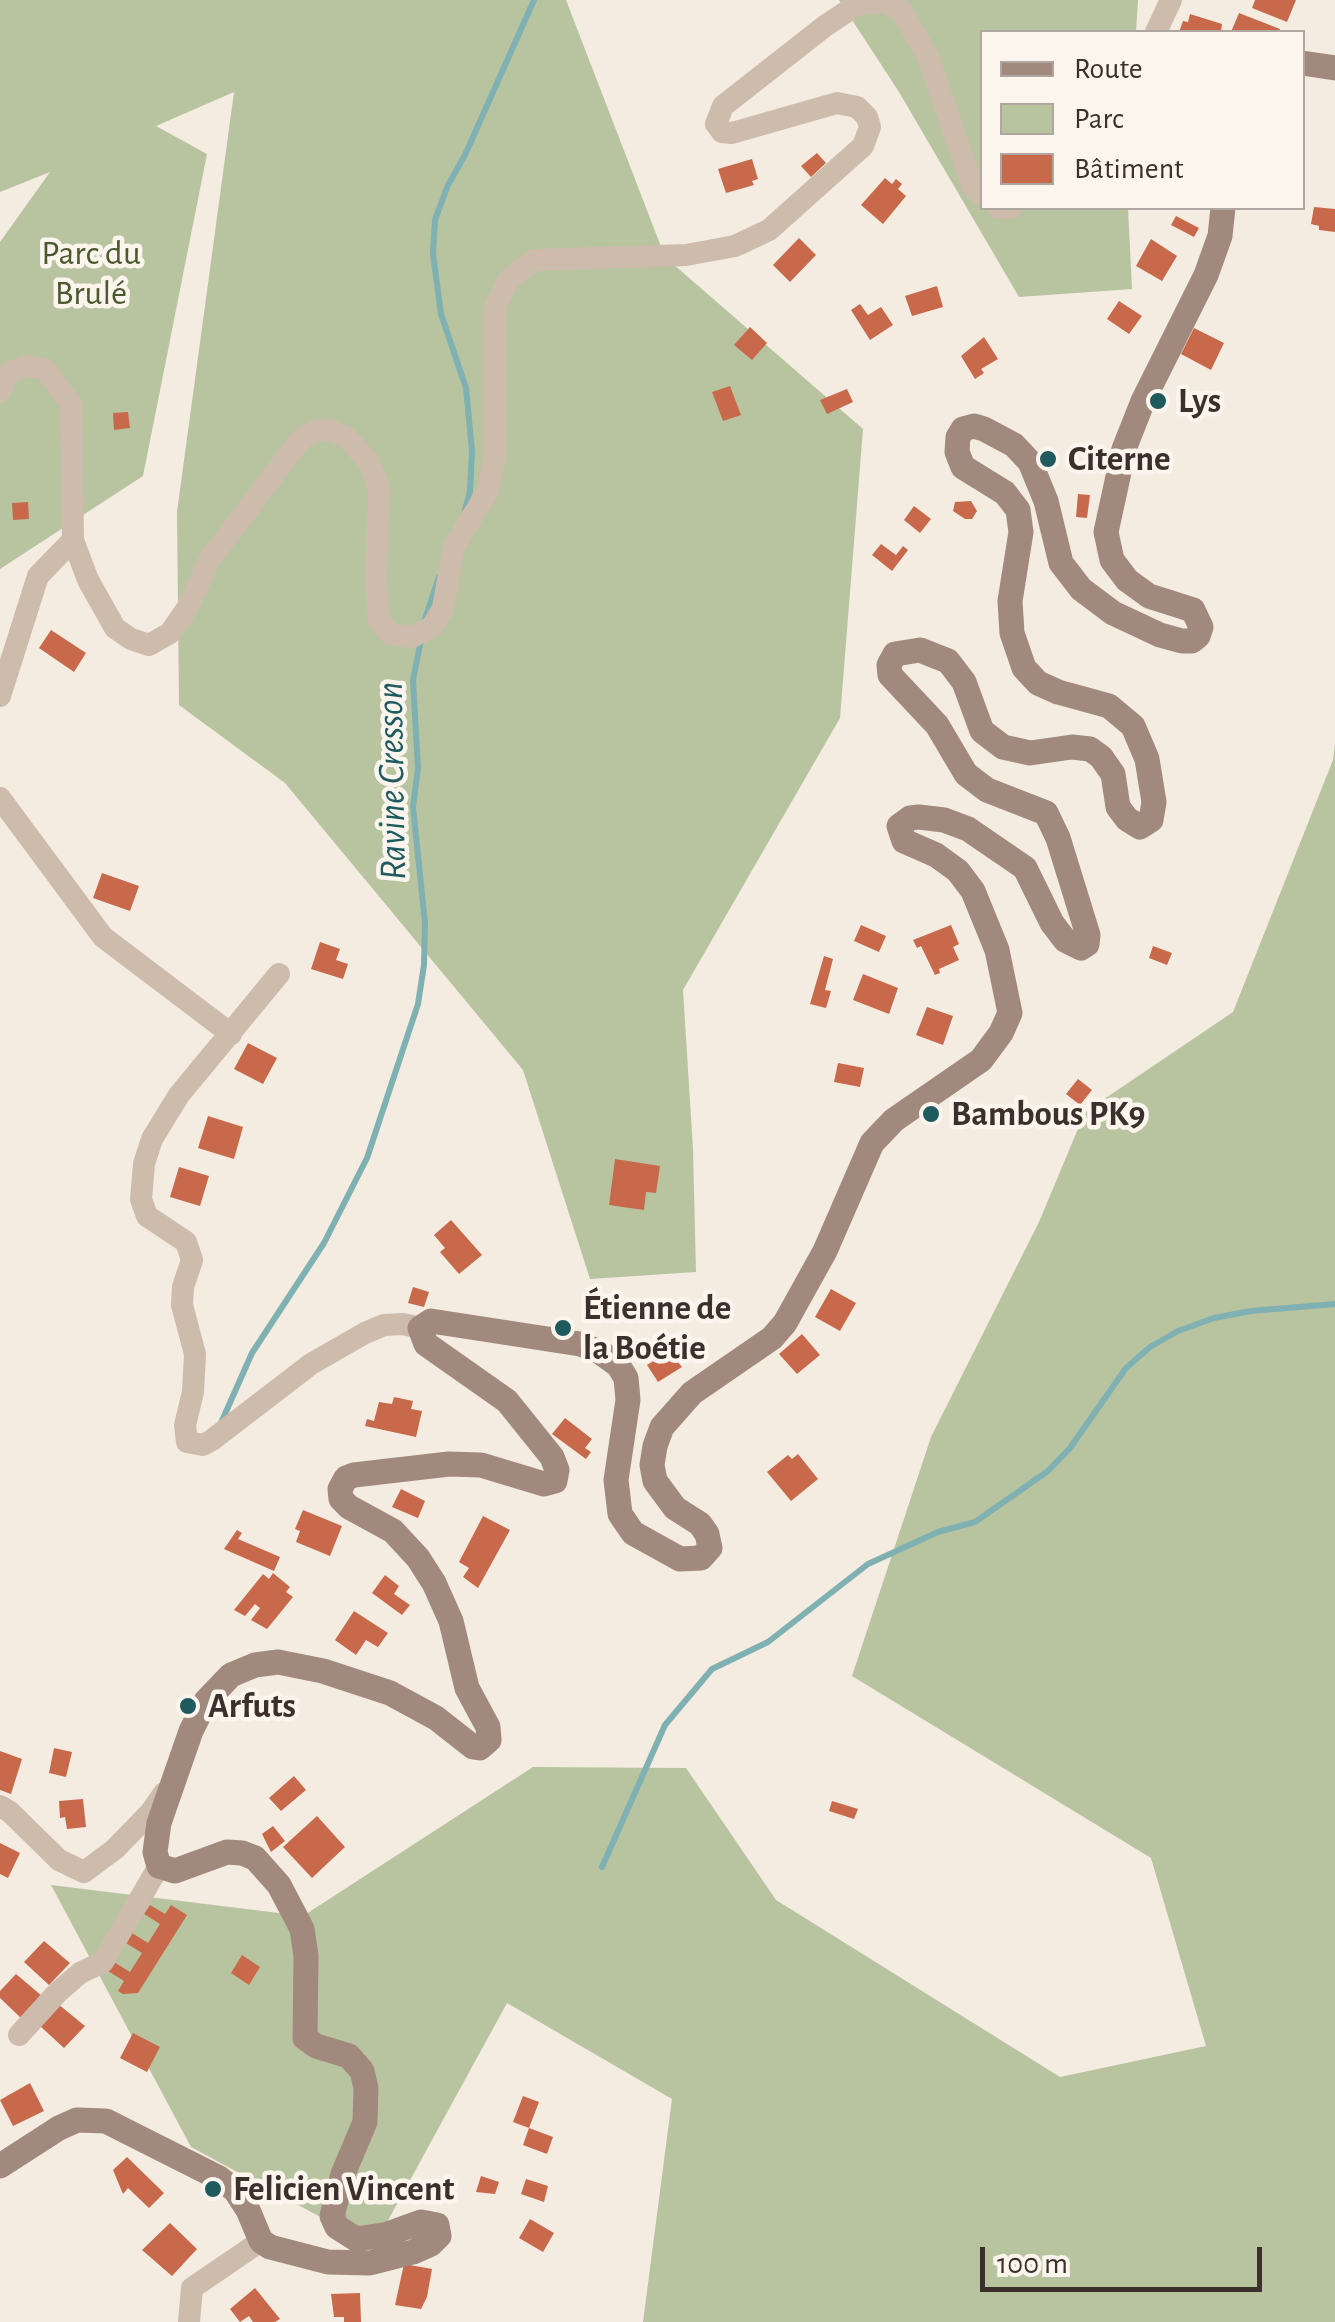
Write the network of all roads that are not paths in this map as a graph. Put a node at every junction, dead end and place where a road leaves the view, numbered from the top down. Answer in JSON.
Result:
{"nodes":[{"id":1,"x":1171,"y":0,"type":"edge"},
{"id":2,"x":1157,"y":30,"type":"edge"},
{"id":3,"x":1305,"y":63,"type":"edge"},
{"id":4,"x":1335,"y":68,"type":"edge"},
{"id":5,"x":980,"y":193,"type":"edge"},
{"id":6,"x":1222,"y":210,"type":"edge"},
{"id":7,"x":0,"y":392,"type":"edge"},
{"id":8,"x":73,"y":540,"type":"junction"},
{"id":9,"x":0,"y":696,"type":"edge"},
{"id":10,"x":0,"y":798,"type":"edge"},
{"id":11,"x":279,"y":974,"type":"dead end"},
{"id":12,"x":231,"y":1034,"type":"junction"},
{"id":13,"x":420,"y":1328,"type":"junction"},
{"id":14,"x":179,"y":1770,"type":"junction"},
{"id":15,"x":0,"y":1806,"type":"edge"},
{"id":16,"x":159,"y":1866,"type":"junction"},
{"id":17,"x":19,"y":2036,"type":"dead end"},
{"id":18,"x":0,"y":2166,"type":"edge"},
{"id":19,"x":261,"y":2241,"type":"junction"},
{"id":20,"x":189,"y":2322,"type":"edge"}],
"edges":[{"from":1,"to":2,"type":"street"},
{"from":3,"to":4,"type":"main road"},
{"from":5,"to":8,"type":"street"},
{"from":6,"to":13,"type":"main road"},
{"from":7,"to":8,"type":"street"},
{"from":8,"to":9,"type":"street"},
{"from":10,"to":12,"type":"street"},
{"from":11,"to":12,"type":"street"},
{"from":12,"to":13,"type":"street"},
{"from":13,"to":14,"type":"main road"},
{"from":14,"to":15,"type":"street"},
{"from":14,"to":16,"type":"main road"},
{"from":16,"to":17,"type":"street"},
{"from":16,"to":19,"type":"main road"},
{"from":18,"to":19,"type":"main road"},
{"from":19,"to":20,"type":"street"}]}
